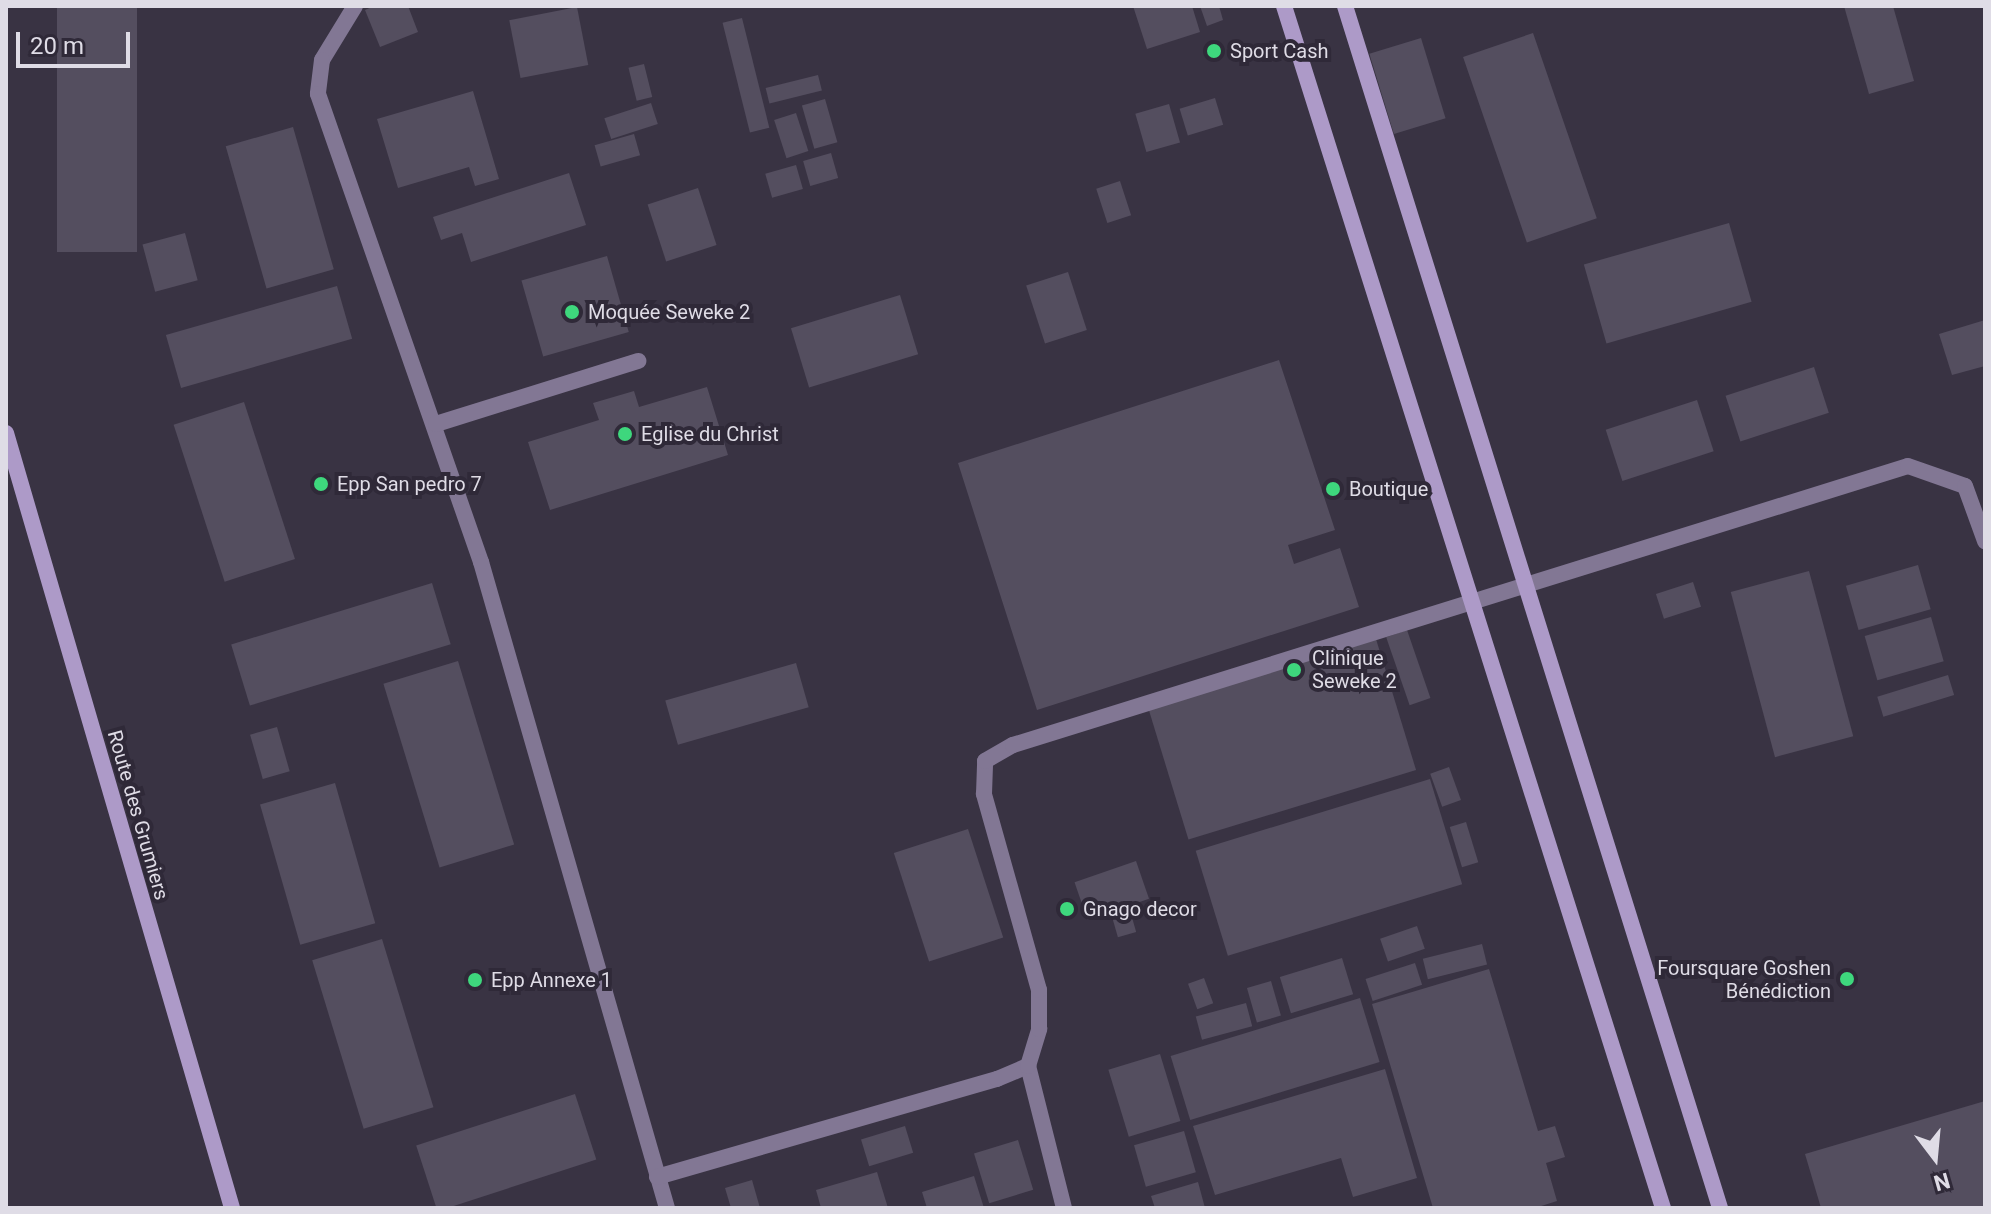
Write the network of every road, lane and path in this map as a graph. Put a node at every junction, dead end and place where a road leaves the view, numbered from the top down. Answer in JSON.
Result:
{"nodes":[{"id":1,"x":355,"y":6,"type":"edge"},
{"id":2,"x":1284,"y":6,"type":"edge"},
{"id":3,"x":1345,"y":6,"type":"edge"},
{"id":4,"x":638,"y":361,"type":"dead end"},
{"id":5,"x":436,"y":424,"type":"junction"},
{"id":6,"x":6,"y":433,"type":"edge"},
{"id":7,"x":1985,"y":541,"type":"edge"},
{"id":8,"x":1526,"y":587,"type":"junction"},
{"id":9,"x":1472,"y":603,"type":"junction"},
{"id":10,"x":1028,"y":1066,"type":"junction"},
{"id":11,"x":657,"y":1177,"type":"junction"},
{"id":12,"x":232,"y":1208,"type":"edge"},
{"id":13,"x":667,"y":1208,"type":"edge"},
{"id":14,"x":1064,"y":1208,"type":"edge"},
{"id":15,"x":1663,"y":1208,"type":"edge"},
{"id":16,"x":1720,"y":1208,"type":"edge"}],
"edges":[{"from":1,"to":5,"type":"street"},
{"from":2,"to":9,"type":"main road"},
{"from":3,"to":8,"type":"main road"},
{"from":4,"to":5,"type":"street"},
{"from":5,"to":11,"type":"street"},
{"from":6,"to":12,"type":"main road","name":"Route des Grumiers"},
{"from":7,"to":8,"type":"street"},
{"from":8,"to":9,"type":"street"},
{"from":8,"to":16,"type":"main road"},
{"from":9,"to":10,"type":"street"},
{"from":9,"to":15,"type":"main road"},
{"from":10,"to":11,"type":"street"},
{"from":10,"to":14,"type":"street"},
{"from":11,"to":13,"type":"street"}]}
